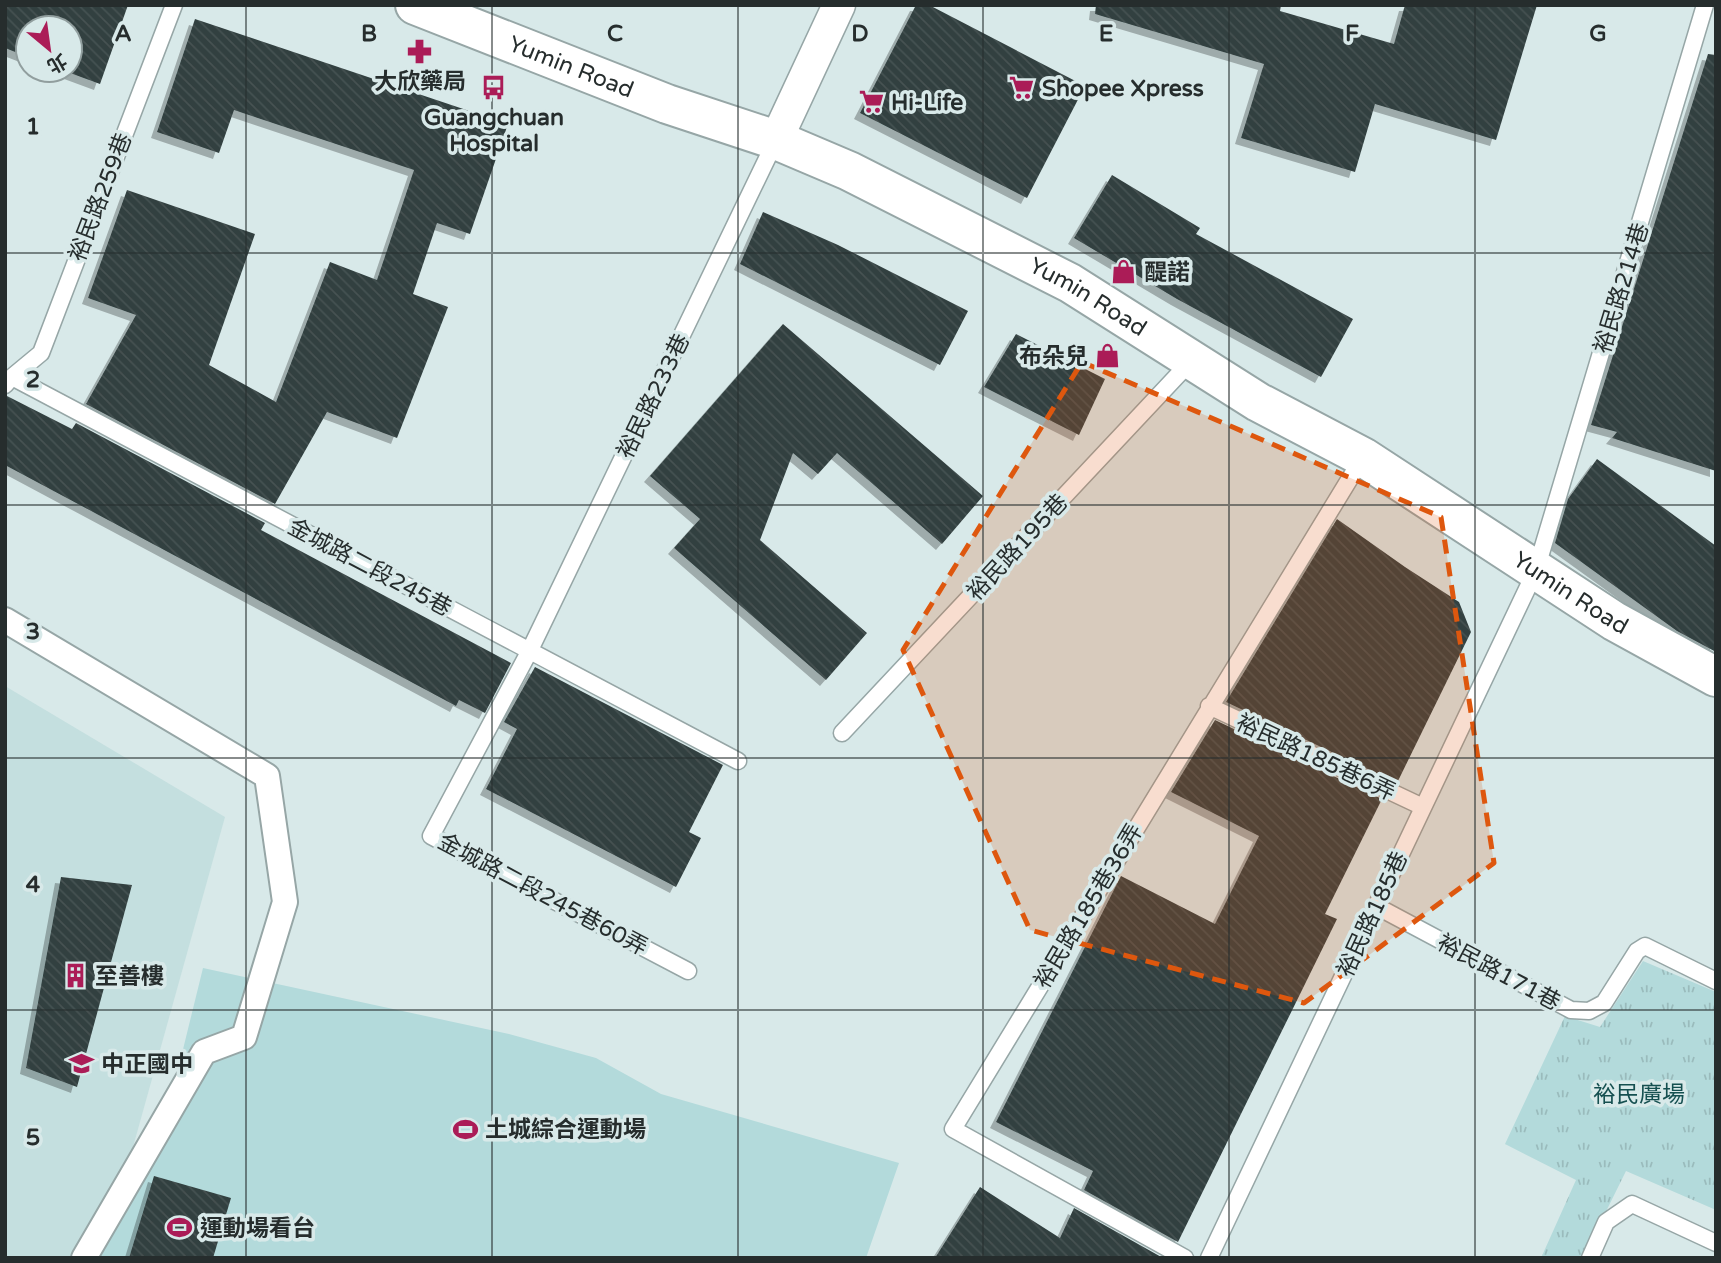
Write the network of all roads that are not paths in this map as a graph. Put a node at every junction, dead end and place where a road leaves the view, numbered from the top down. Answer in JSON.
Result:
{"nodes":[{"id":1,"x":174,"y":5,"type":"edge"},
{"id":2,"x":415,"y":5,"type":"edge"},
{"id":3,"x":839,"y":5,"type":"edge"},
{"id":4,"x":1705,"y":5,"type":"edge"},
{"id":5,"x":776,"y":140,"type":"junction"},
{"id":6,"x":1192,"y":360,"type":"junction"},
{"id":7,"x":9,"y":381,"type":"edge"},
{"id":8,"x":1363,"y":457,"type":"junction"},
{"id":9,"x":1536,"y":570,"type":"junction"},
{"id":10,"x":5,"y":620,"type":"edge"},
{"id":11,"x":529,"y":652,"type":"junction"},
{"id":12,"x":1716,"y":677,"type":"edge"},
{"id":13,"x":1209,"y":706,"type":"junction"},
{"id":14,"x":842,"y":733,"type":"dead end"},
{"id":15,"x":738,"y":761,"type":"dead end"},
{"id":16,"x":1423,"y":807,"type":"junction"},
{"id":17,"x":1376,"y":906,"type":"junction"},
{"id":18,"x":688,"y":971,"type":"dead end"},
{"id":19,"x":1716,"y":981,"type":"edge"},
{"id":20,"x":1716,"y":1243,"type":"edge"},
{"id":21,"x":83,"y":1258,"type":"edge"},
{"id":22,"x":1185,"y":1258,"type":"edge"},
{"id":23,"x":1209,"y":1258,"type":"edge"},
{"id":24,"x":1590,"y":1258,"type":"edge"}],
"edges":[{"from":1,"to":7,"type":"lane","name":"裕民路259巷"},
{"from":2,"to":5,"type":"street","name":"Yumin Road"},
{"from":3,"to":5,"type":"street"},
{"from":4,"to":9,"type":"lane","name":"裕民路214巷"},
{"from":5,"to":6,"type":"street","name":"Yumin Road"},
{"from":5,"to":11,"type":"lane","name":"裕民路233巷"},
{"from":6,"to":8,"type":"street","name":"Yumin Road"},
{"from":6,"to":14,"type":"lane","name":"裕民路195巷"},
{"from":7,"to":11,"type":"lane","name":"金城路二段245巷"},
{"from":8,"to":9,"type":"street","name":"Yumin Road"},
{"from":8,"to":13,"type":"lane","name":"裕民路185巷36弄"},
{"from":9,"to":12,"type":"street","name":"Yumin Road"},
{"from":9,"to":16,"type":"lane","name":"裕民路185巷"},
{"from":10,"to":21,"type":"street"},
{"from":11,"to":15,"type":"lane","name":"金城路二段245巷"},
{"from":11,"to":18,"type":"lane","name":"金城路二段245巷60弄"},
{"from":13,"to":16,"type":"lane","name":"裕民路185巷6弄"},
{"from":13,"to":22,"type":"lane","name":"裕民路185巷36弄"},
{"from":16,"to":17,"type":"lane","name":"裕民路185巷"},
{"from":17,"to":19,"type":"lane","name":"裕民路171巷"},
{"from":17,"to":23,"type":"lane","name":"裕民路185巷"},
{"from":20,"to":24,"type":"lane"}]}
